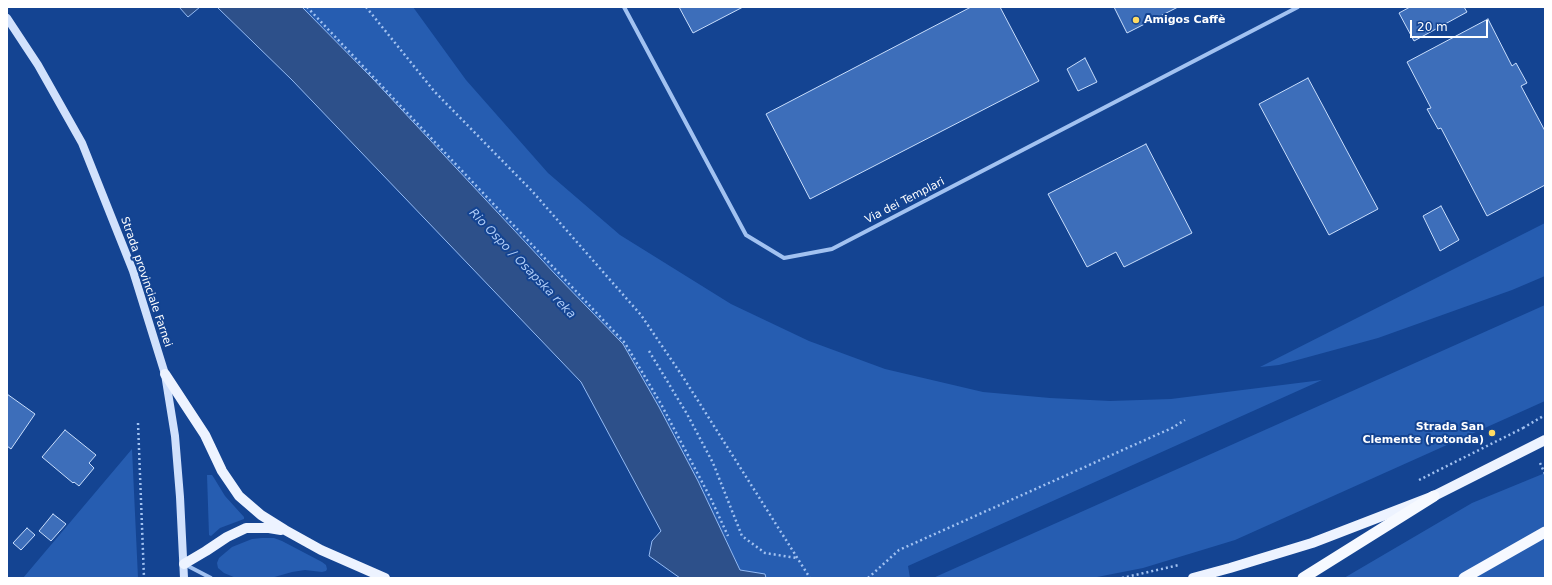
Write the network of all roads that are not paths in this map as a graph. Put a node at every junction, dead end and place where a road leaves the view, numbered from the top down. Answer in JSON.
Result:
{"nodes":[{"id":1,"x":624,"y":7,"type":"edge"},
{"id":2,"x":1298,"y":7,"type":"edge"},
{"id":3,"x":7,"y":18,"type":"edge"},
{"id":4,"x":165,"y":374,"type":"junction"},
{"id":5,"x":1545,"y":440,"type":"edge"},
{"id":6,"x":1434,"y":496,"type":"junction"},
{"id":7,"x":285,"y":530,"type":"junction"},
{"id":8,"x":1545,"y":532,"type":"edge"},
{"id":9,"x":184,"y":564,"type":"junction"},
{"id":10,"x":184,"y":578,"type":"edge"},
{"id":11,"x":211,"y":578,"type":"edge"},
{"id":12,"x":385,"y":578,"type":"edge"},
{"id":13,"x":1193,"y":578,"type":"edge"},
{"id":14,"x":1303,"y":578,"type":"edge"},
{"id":15,"x":1464,"y":578,"type":"edge"}],
"edges":[{"from":1,"to":2,"type":"street","name":"Via dei Templari"},
{"from":3,"to":4,"type":"main road","name":"Strada provinciale Farnei"},
{"from":4,"to":7,"type":"main road"},
{"from":4,"to":9,"type":"main road","name":"Strada provinciale Farnei"},
{"from":5,"to":6,"type":"main road"},
{"from":6,"to":13,"type":"main road"},
{"from":6,"to":14,"type":"highway"},
{"from":7,"to":9,"type":"main road"},
{"from":7,"to":12,"type":"main road"},
{"from":8,"to":15,"type":"highway"},
{"from":9,"to":10,"type":"main road","name":"Strada provinciale Farnei"},
{"from":9,"to":11,"type":"street"}]}
